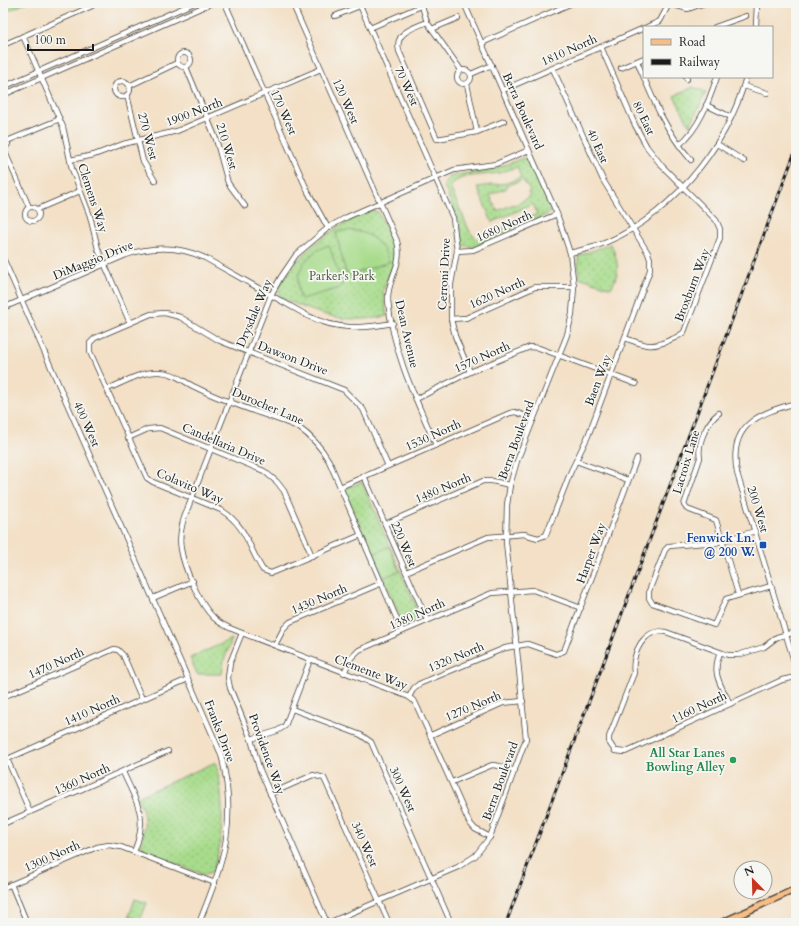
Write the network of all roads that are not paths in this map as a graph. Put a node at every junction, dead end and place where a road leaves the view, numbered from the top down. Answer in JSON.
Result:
{"nodes":[{"id":1,"x":194,"y":3,"type":"edge"},
{"id":2,"x":212,"y":3,"type":"edge"},
{"id":3,"x":225,"y":3,"type":"edge"},
{"id":4,"x":367,"y":3,"type":"edge"},
{"id":5,"x":428,"y":3,"type":"edge"},
{"id":6,"x":464,"y":3,"type":"edge"},
{"id":7,"x":572,"y":3,"type":"edge"},
{"id":8,"x":668,"y":3,"type":"edge"},
{"id":9,"x":705,"y":3,"type":"edge"},
{"id":10,"x":757,"y":3,"type":"edge"},
{"id":11,"x":92,"y":4,"type":"edge"},
{"id":12,"x":360,"y":4,"type":"edge"},
{"id":13,"x":422,"y":6,"type":"junction"},
{"id":14,"x":294,"y":7,"type":"dead end"},
{"id":15,"x":335,"y":16,"type":"dead end"},
{"id":16,"x":746,"y":16,"type":"dead end"},
{"id":17,"x":458,"y":18,"type":"dead end"},
{"id":18,"x":427,"y":22,"type":"junction"},
{"id":19,"x":726,"y":25,"type":"edge"},
{"id":20,"x":649,"y":26,"type":"edge"},
{"id":21,"x":756,"y":26,"type":"edge"},
{"id":22,"x":370,"y":28,"type":"junction"},
{"id":23,"x":643,"y":28,"type":"edge"},
{"id":24,"x":432,"y":29,"type":"junction"},
{"id":25,"x":23,"y":36,"type":"junction"},
{"id":26,"x":482,"y":43,"type":"junction"},
{"id":27,"x":3,"y":45,"type":"edge"},
{"id":28,"x":601,"y":48,"type":"junction"},
{"id":29,"x":643,"y":58,"type":"edge"},
{"id":30,"x":637,"y":61,"type":"junction"},
{"id":31,"x":177,"y":63,"type":"junction"},
{"id":32,"x":492,"y":65,"type":"junction"},
{"id":33,"x":186,"y":67,"type":"junction"},
{"id":34,"x":621,"y":68,"type":"dead end"},
{"id":35,"x":321,"y":69,"type":"junction"},
{"id":36,"x":553,"y":69,"type":"junction"},
{"id":37,"x":461,"y":70,"type":"junction"},
{"id":38,"x":38,"y":72,"type":"junction"},
{"id":39,"x":471,"y":74,"type":"junction"},
{"id":40,"x":643,"y":74,"type":"edge"},
{"id":41,"x":41,"y":78,"type":"junction"},
{"id":42,"x":645,"y":78,"type":"edge"},
{"id":43,"x":717,"y":78,"type":"edge"},
{"id":44,"x":746,"y":78,"type":"edge"},
{"id":45,"x":467,"y":84,"type":"junction"},
{"id":46,"x":129,"y":86,"type":"junction"},
{"id":47,"x":744,"y":86,"type":"junction"},
{"id":48,"x":3,"y":87,"type":"edge"},
{"id":49,"x":503,"y":90,"type":"junction"},
{"id":50,"x":265,"y":93,"type":"junction"},
{"id":51,"x":767,"y":93,"type":"dead end"},
{"id":52,"x":3,"y":95,"type":"edge"},
{"id":53,"x":127,"y":95,"type":"junction"},
{"id":54,"x":706,"y":105,"type":"junction"},
{"id":55,"x":208,"y":118,"type":"junction"},
{"id":56,"x":731,"y":118,"type":"junction"},
{"id":57,"x":60,"y":119,"type":"junction"},
{"id":58,"x":504,"y":121,"type":"dead end"},
{"id":59,"x":477,"y":132,"type":"junction"},
{"id":60,"x":5,"y":139,"type":"edge"},
{"id":61,"x":139,"y":140,"type":"junction"},
{"id":62,"x":717,"y":144,"type":"junction"},
{"id":63,"x":678,"y":145,"type":"junction"},
{"id":64,"x":4,"y":150,"type":"edge"},
{"id":65,"x":529,"y":150,"type":"junction"},
{"id":66,"x":70,"y":160,"type":"junction"},
{"id":67,"x":691,"y":160,"type":"dead end"},
{"id":68,"x":744,"y":161,"type":"dead end"},
{"id":69,"x":436,"y":178,"type":"junction"},
{"id":70,"x":155,"y":181,"type":"dead end"},
{"id":71,"x":682,"y":188,"type":"junction"},
{"id":72,"x":80,"y":191,"type":"junction"},
{"id":73,"x":380,"y":202,"type":"junction"},
{"id":74,"x":245,"y":206,"type":"dead end"},
{"id":75,"x":29,"y":207,"type":"junction"},
{"id":76,"x":38,"y":209,"type":"junction"},
{"id":77,"x":557,"y":214,"type":"junction"},
{"id":78,"x":328,"y":228,"type":"junction"},
{"id":79,"x":632,"y":228,"type":"junction"},
{"id":80,"x":720,"y":229,"type":"joint"},
{"id":81,"x":457,"y":250,"type":"junction"},
{"id":82,"x":570,"y":253,"type":"junction"},
{"id":83,"x":3,"y":258,"type":"edge"},
{"id":84,"x":104,"y":264,"type":"junction"},
{"id":85,"x":574,"y":287,"type":"junction"},
{"id":86,"x":270,"y":295,"type":"junction"},
{"id":87,"x":22,"y":300,"type":"junction"},
{"id":88,"x":3,"y":308,"type":"edge"},
{"id":89,"x":451,"y":319,"type":"junction"},
{"id":90,"x":130,"y":323,"type":"junction"},
{"id":91,"x":393,"y":323,"type":"junction"},
{"id":92,"x":625,"y":338,"type":"junction"},
{"id":93,"x":90,"y":343,"type":"joint"},
{"id":94,"x":249,"y":352,"type":"junction"},
{"id":95,"x":558,"y":356,"type":"junction"},
{"id":96,"x":470,"y":372,"type":"junction"},
{"id":97,"x":611,"y":375,"type":"junction"},
{"id":98,"x":636,"y":384,"type":"dead end"},
{"id":99,"x":107,"y":389,"type":"junction"},
{"id":100,"x":416,"y":399,"type":"junction"},
{"id":101,"x":229,"y":401,"type":"junction"},
{"id":102,"x":796,"y":402,"type":"edge"},
{"id":103,"x":719,"y":412,"type":"dead end"},
{"id":104,"x":534,"y":419,"type":"junction"},
{"id":105,"x":128,"y":438,"type":"junction"},
{"id":106,"x":436,"y":445,"type":"junction"},
{"id":107,"x":210,"y":449,"type":"junction"},
{"id":108,"x":637,"y":458,"type":"dead end"},
{"id":109,"x":576,"y":461,"type":"junction"},
{"id":110,"x":388,"y":466,"type":"junction"},
{"id":111,"x":364,"y":476,"type":"junction"},
{"id":112,"x":628,"y":480,"type":"junction"},
{"id":113,"x":510,"y":485,"type":"junction"},
{"id":114,"x":340,"y":487,"type":"junction"},
{"id":115,"x":192,"y":498,"type":"junction"},
{"id":116,"x":385,"y":524,"type":"junction"},
{"id":117,"x":755,"y":531,"type":"junction"},
{"id":118,"x":361,"y":535,"type":"junction"},
{"id":119,"x":505,"y":535,"type":"junction"},
{"id":120,"x":722,"y":541,"type":"junction"},
{"id":121,"x":312,"y":556,"type":"junction"},
{"id":122,"x":406,"y":572,"type":"junction"},
{"id":123,"x":193,"y":581,"type":"junction"},
{"id":124,"x":382,"y":583,"type":"junction"},
{"id":125,"x":771,"y":586,"type":"junction"},
{"id":126,"x":511,"y":591,"type":"junction"},
{"id":127,"x":738,"y":594,"type":"junction"},
{"id":128,"x":153,"y":598,"type":"junction"},
{"id":129,"x":581,"y":608,"type":"junction"},
{"id":130,"x":426,"y":620,"type":"junction"},
{"id":131,"x":402,"y":631,"type":"junction"},
{"id":132,"x":796,"y":632,"type":"edge"},
{"id":133,"x":242,"y":633,"type":"junction"},
{"id":134,"x":786,"y":635,"type":"junction"},
{"id":135,"x":275,"y":645,"type":"junction"},
{"id":136,"x":517,"y":646,"type":"junction"},
{"id":137,"x":560,"y":653,"type":"joint"},
{"id":138,"x":720,"y":653,"type":"junction"},
{"id":139,"x":310,"y":660,"type":"junction"},
{"id":140,"x":796,"y":668,"type":"edge"},
{"id":141,"x":344,"y":673,"type":"junction"},
{"id":142,"x":796,"y":677,"type":"edge"},
{"id":143,"x":188,"y":679,"type":"junction"},
{"id":144,"x":3,"y":697,"type":"edge"},
{"id":145,"x":409,"y":697,"type":"junction"},
{"id":146,"x":142,"y":699,"type":"junction"},
{"id":147,"x":523,"y":700,"type":"junction"},
{"id":148,"x":730,"y":704,"type":"junction"},
{"id":149,"x":292,"y":709,"type":"junction"},
{"id":150,"x":431,"y":735,"type":"junction"},
{"id":151,"x":251,"y":739,"type":"junction"},
{"id":152,"x":168,"y":751,"type":"dead end"},
{"id":153,"x":5,"y":760,"type":"edge"},
{"id":154,"x":515,"y":771,"type":"junction"},
{"id":155,"x":122,"y":772,"type":"junction"},
{"id":156,"x":452,"y":782,"type":"junction"},
{"id":157,"x":270,"y":794,"type":"junction"},
{"id":158,"x":30,"y":812,"type":"junction"},
{"id":159,"x":3,"y":824,"type":"edge"},
{"id":160,"x":490,"y":837,"type":"junction"},
{"id":161,"x":134,"y":852,"type":"junction"},
{"id":162,"x":431,"y":878,"type":"junction"},
{"id":163,"x":215,"y":883,"type":"junction"},
{"id":164,"x":11,"y":884,"type":"junction"},
{"id":165,"x":3,"y":888,"type":"edge"},
{"id":166,"x":796,"y":889,"type":"edge"},
{"id":167,"x":379,"y":901,"type":"junction"},
{"id":168,"x":27,"y":923,"type":"edge"},
{"id":169,"x":199,"y":923,"type":"edge"},
{"id":170,"x":328,"y":923,"type":"edge"},
{"id":171,"x":389,"y":923,"type":"edge"},
{"id":172,"x":451,"y":923,"type":"edge"},
{"id":173,"x":722,"y":923,"type":"edge"}],
"edges":[{"from":1,"to":38,"type":"street"},
{"from":2,"to":41,"type":"street"},
{"from":3,"to":50,"type":"street","name":"170 West"},
{"from":4,"to":12,"type":"street"},
{"from":5,"to":13,"type":"street"},
{"from":6,"to":26,"type":"street","name":"Berra Boulevard"},
{"from":7,"to":26,"type":"street"},
{"from":8,"to":9,"type":"street"},
{"from":8,"to":20,"type":"street"},
{"from":10,"to":21,"type":"street"},
{"from":11,"to":25,"type":"street"},
{"from":12,"to":15,"type":"street"},
{"from":12,"to":22,"type":"street","name":"70 West"},
{"from":13,"to":18,"type":"street"},
{"from":13,"to":22,"type":"street"},
{"from":14,"to":35,"type":"street","name":"120 West"},
{"from":16,"to":19,"type":"street"},
{"from":17,"to":24,"type":"street"},
{"from":18,"to":24,"type":"street"},
{"from":18,"to":59,"type":"street"},
{"from":22,"to":69,"type":"street","name":"70 West"},
{"from":23,"to":28,"type":"street","name":"1810 North"},
{"from":24,"to":37,"type":"street"},
{"from":25,"to":27,"type":"street"},
{"from":25,"to":38,"type":"street","name":"Clemens Way"},
{"from":26,"to":32,"type":"street","name":"Berra Boulevard"},
{"from":28,"to":36,"type":"street","name":"1810 North"},
{"from":28,"to":71,"type":"street","name":"80 East"},
{"from":29,"to":30,"type":"street"},
{"from":30,"to":34,"type":"street"},
{"from":30,"to":40,"type":"street"},
{"from":31,"to":33,"type":"street"},
{"from":31,"to":33,"type":"street"},
{"from":31,"to":46,"type":"street"},
{"from":32,"to":39,"type":"street"},
{"from":32,"to":49,"type":"street","name":"Berra Boulevard"},
{"from":33,"to":55,"type":"street","name":"210 West"},
{"from":35,"to":50,"type":"street","name":"1900 North"},
{"from":35,"to":73,"type":"street","name":"120 West"},
{"from":36,"to":49,"type":"street","name":"1810 North"},
{"from":36,"to":79,"type":"street","name":"40 East"},
{"from":37,"to":39,"type":"street"},
{"from":37,"to":45,"type":"street"},
{"from":38,"to":41,"type":"street","name":"Clemens Way"},
{"from":38,"to":48,"type":"street"},
{"from":39,"to":45,"type":"street"},
{"from":41,"to":52,"type":"street"},
{"from":41,"to":57,"type":"street","name":"Clemens Way"},
{"from":42,"to":63,"type":"street"},
{"from":43,"to":54,"type":"street"},
{"from":44,"to":47,"type":"street"},
{"from":45,"to":59,"type":"street"},
{"from":46,"to":53,"type":"street"},
{"from":46,"to":53,"type":"street"},
{"from":47,"to":51,"type":"street"},
{"from":47,"to":56,"type":"street"},
{"from":49,"to":65,"type":"street","name":"Berra Boulevard"},
{"from":50,"to":55,"type":"street","name":"1900 North"},
{"from":50,"to":78,"type":"street","name":"170 West"},
{"from":53,"to":61,"type":"street","name":"270 West"},
{"from":54,"to":56,"type":"street"},
{"from":54,"to":63,"type":"street"},
{"from":55,"to":61,"type":"street","name":"1900 North"},
{"from":55,"to":74,"type":"street","name":"210 West"},
{"from":56,"to":62,"type":"street"},
{"from":57,"to":60,"type":"street"},
{"from":57,"to":66,"type":"street","name":"Clemens Way"},
{"from":58,"to":59,"type":"street"},
{"from":60,"to":64,"type":"street"},
{"from":61,"to":66,"type":"street","name":"1900 North"},
{"from":61,"to":70,"type":"street","name":"270 West"},
{"from":62,"to":68,"type":"street"},
{"from":62,"to":71,"type":"street"},
{"from":63,"to":67,"type":"street"},
{"from":64,"to":75,"type":"street"},
{"from":65,"to":69,"type":"street","name":"Drysdale Way"},
{"from":65,"to":77,"type":"street","name":"Berra Boulevard"},
{"from":66,"to":72,"type":"street","name":"Clemens Way"},
{"from":69,"to":73,"type":"street","name":"Drysdale Way"},
{"from":69,"to":81,"type":"street","name":"Cerroni Drive"},
{"from":71,"to":79,"type":"street"},
{"from":71,"to":80,"type":"street","name":"80 East"},
{"from":72,"to":76,"type":"street"},
{"from":72,"to":84,"type":"street","name":"Clemens Way"},
{"from":73,"to":78,"type":"street","name":"Drysdale Way"},
{"from":73,"to":91,"type":"street","name":"Dean Avenue"},
{"from":75,"to":76,"type":"street"},
{"from":75,"to":76,"type":"street"},
{"from":77,"to":81,"type":"street","name":"1680 North"},
{"from":77,"to":82,"type":"street","name":"Berra Boulevard"},
{"from":78,"to":86,"type":"street","name":"Drysdale Way"},
{"from":79,"to":82,"type":"street"},
{"from":79,"to":92,"type":"street","name":"Baen Way"},
{"from":80,"to":92,"type":"street","name":"Broxburn Way"},
{"from":81,"to":89,"type":"street","name":"Cerroni Drive"},
{"from":82,"to":85,"type":"street","name":"Berra Boulevard"},
{"from":83,"to":87,"type":"street","name":"400 West"},
{"from":84,"to":86,"type":"street","name":"DiMaggio Drive"},
{"from":84,"to":87,"type":"street","name":"DiMaggio Drive"},
{"from":84,"to":90,"type":"street","name":"Clemens Way"},
{"from":85,"to":89,"type":"street","name":"1620 North"},
{"from":85,"to":95,"type":"street","name":"Berra Boulevard"},
{"from":86,"to":91,"type":"street","name":"DiMaggio Drive"},
{"from":86,"to":94,"type":"street","name":"Drysdale Way"},
{"from":87,"to":88,"type":"street","name":"DiMaggio Drive"},
{"from":87,"to":128,"type":"street","name":"400 West"},
{"from":89,"to":96,"type":"street","name":"Cerroni Drive"},
{"from":90,"to":93,"type":"street","name":"Dawson Drive"},
{"from":90,"to":94,"type":"street","name":"Dawson Drive"},
{"from":91,"to":100,"type":"street","name":"Dean Avenue"},
{"from":92,"to":97,"type":"street","name":"Baen Way"},
{"from":93,"to":99,"type":"street","name":"Colavito Way"},
{"from":94,"to":101,"type":"street","name":"Drysdale Way"},
{"from":94,"to":110,"type":"street","name":"Dawson Drive"},
{"from":95,"to":96,"type":"street","name":"1570 North"},
{"from":95,"to":97,"type":"street","name":"1570 North"},
{"from":95,"to":104,"type":"street","name":"Berra Boulevard"},
{"from":96,"to":100,"type":"street","name":"1570 North"},
{"from":97,"to":98,"type":"street","name":"1570 North"},
{"from":97,"to":109,"type":"street","name":"Baen Way"},
{"from":99,"to":101,"type":"street","name":"Durocher Lane"},
{"from":99,"to":105,"type":"street","name":"Colavito Way"},
{"from":100,"to":106,"type":"street","name":"Dean Avenue"},
{"from":101,"to":107,"type":"street","name":"Drysdale Way"},
{"from":101,"to":114,"type":"street","name":"Durocher Lane"},
{"from":102,"to":117,"type":"street","name":"200 West"},
{"from":103,"to":120,"type":"street","name":"Lacroix Lane"},
{"from":104,"to":106,"type":"street","name":"1530 North"},
{"from":104,"to":113,"type":"street","name":"Berra Boulevard"},
{"from":105,"to":107,"type":"street","name":"Candellaria Drive"},
{"from":105,"to":115,"type":"street","name":"Colavito Way"},
{"from":106,"to":110,"type":"street","name":"1530 North"},
{"from":107,"to":115,"type":"street","name":"Drysdale Way"},
{"from":107,"to":121,"type":"street","name":"Candellaria Drive"},
{"from":108,"to":112,"type":"street","name":"Harper Way"},
{"from":109,"to":112,"type":"street"},
{"from":109,"to":119,"type":"street","name":"Baen Way"},
{"from":110,"to":111,"type":"street","name":"1530 North"},
{"from":111,"to":114,"type":"street","name":"1530 North"},
{"from":111,"to":116,"type":"street","name":"220 West"},
{"from":112,"to":129,"type":"street","name":"Harper Way"},
{"from":113,"to":116,"type":"street","name":"1480 North"},
{"from":113,"to":119,"type":"street","name":"Berra Boulevard"},
{"from":114,"to":118,"type":"street","name":"Durocher Lane"},
{"from":115,"to":121,"type":"street","name":"Colavito Way"},
{"from":115,"to":123,"type":"street","name":"Drysdale Way"},
{"from":116,"to":122,"type":"street","name":"220 West"},
{"from":117,"to":120,"type":"street"},
{"from":117,"to":125,"type":"street","name":"200 West"},
{"from":118,"to":121,"type":"street"},
{"from":118,"to":124,"type":"street","name":"Durocher Lane"},
{"from":119,"to":122,"type":"street"},
{"from":119,"to":126,"type":"street","name":"Berra Boulevard"},
{"from":120,"to":127,"type":"street","name":"Lacroix Lane"},
{"from":120,"to":127,"type":"street"},
{"from":122,"to":130,"type":"street","name":"220 West"},
{"from":123,"to":128,"type":"street"},
{"from":123,"to":133,"type":"street","name":"Clemente Way"},
{"from":124,"to":131,"type":"street","name":"Durocher Lane"},
{"from":124,"to":135,"type":"street","name":"1430 North"},
{"from":125,"to":127,"type":"street"},
{"from":125,"to":134,"type":"street","name":"200 West"},
{"from":126,"to":129,"type":"street","name":"1380 North"},
{"from":126,"to":130,"type":"street","name":"1380 North"},
{"from":126,"to":136,"type":"street","name":"Berra Boulevard"},
{"from":128,"to":143,"type":"street","name":"Franks Drive"},
{"from":129,"to":137,"type":"street","name":"Harper Way"},
{"from":130,"to":131,"type":"street","name":"1380 North"},
{"from":131,"to":141,"type":"street","name":"1380 North"},
{"from":132,"to":134,"type":"street"},
{"from":133,"to":135,"type":"street","name":"Clemente Way"},
{"from":133,"to":151,"type":"street","name":"Providence Way"},
{"from":134,"to":138,"type":"street"},
{"from":134,"to":140,"type":"street","name":"200 West"},
{"from":135,"to":139,"type":"street","name":"Clemente Way"},
{"from":136,"to":137,"type":"street","name":"1320 North"},
{"from":136,"to":145,"type":"street","name":"1320 North"},
{"from":136,"to":147,"type":"street","name":"Berra Boulevard"},
{"from":138,"to":148,"type":"street"},
{"from":138,"to":148,"type":"street","name":"1160 North"},
{"from":139,"to":141,"type":"street","name":"Clemente Way"},
{"from":139,"to":149,"type":"street"},
{"from":141,"to":145,"type":"street","name":"Clemente Way"},
{"from":142,"to":148,"type":"street","name":"1160 North"},
{"from":143,"to":146,"type":"street","name":"1410 North"},
{"from":143,"to":163,"type":"street","name":"Franks Drive"},
{"from":144,"to":146,"type":"street","name":"1470 North"},
{"from":145,"to":150,"type":"street","name":"Clemente Way"},
{"from":146,"to":153,"type":"street","name":"1410 North"},
{"from":147,"to":150,"type":"street","name":"1270 North"},
{"from":147,"to":154,"type":"street","name":"Berra Boulevard"},
{"from":149,"to":151,"type":"street"},
{"from":149,"to":162,"type":"street","name":"300 West"},
{"from":150,"to":156,"type":"street","name":"Clemente Way"},
{"from":151,"to":157,"type":"street","name":"Providence Way"},
{"from":152,"to":155,"type":"street","name":"1360 North"},
{"from":153,"to":158,"type":"street"},
{"from":154,"to":156,"type":"street"},
{"from":154,"to":160,"type":"street","name":"Berra Boulevard"},
{"from":155,"to":158,"type":"street","name":"1360 North"},
{"from":155,"to":161,"type":"street"},
{"from":156,"to":160,"type":"street","name":"Clemente Way"},
{"from":157,"to":167,"type":"street","name":"340 West"},
{"from":157,"to":170,"type":"street","name":"Providence Way"},
{"from":158,"to":159,"type":"street","name":"1360 North"},
{"from":160,"to":162,"type":"street","name":"Berra Boulevard"},
{"from":161,"to":163,"type":"street"},
{"from":161,"to":164,"type":"street","name":"1300 North"},
{"from":162,"to":167,"type":"street","name":"Berra Boulevard"},
{"from":162,"to":172,"type":"street","name":"300 West"},
{"from":163,"to":169,"type":"street","name":"Franks Drive"},
{"from":164,"to":165,"type":"street","name":"1300 North"},
{"from":164,"to":168,"type":"street"},
{"from":166,"to":173,"type":"main road"},
{"from":167,"to":170,"type":"street","name":"Berra Boulevard"},
{"from":167,"to":171,"type":"street","name":"340 West"}]}
